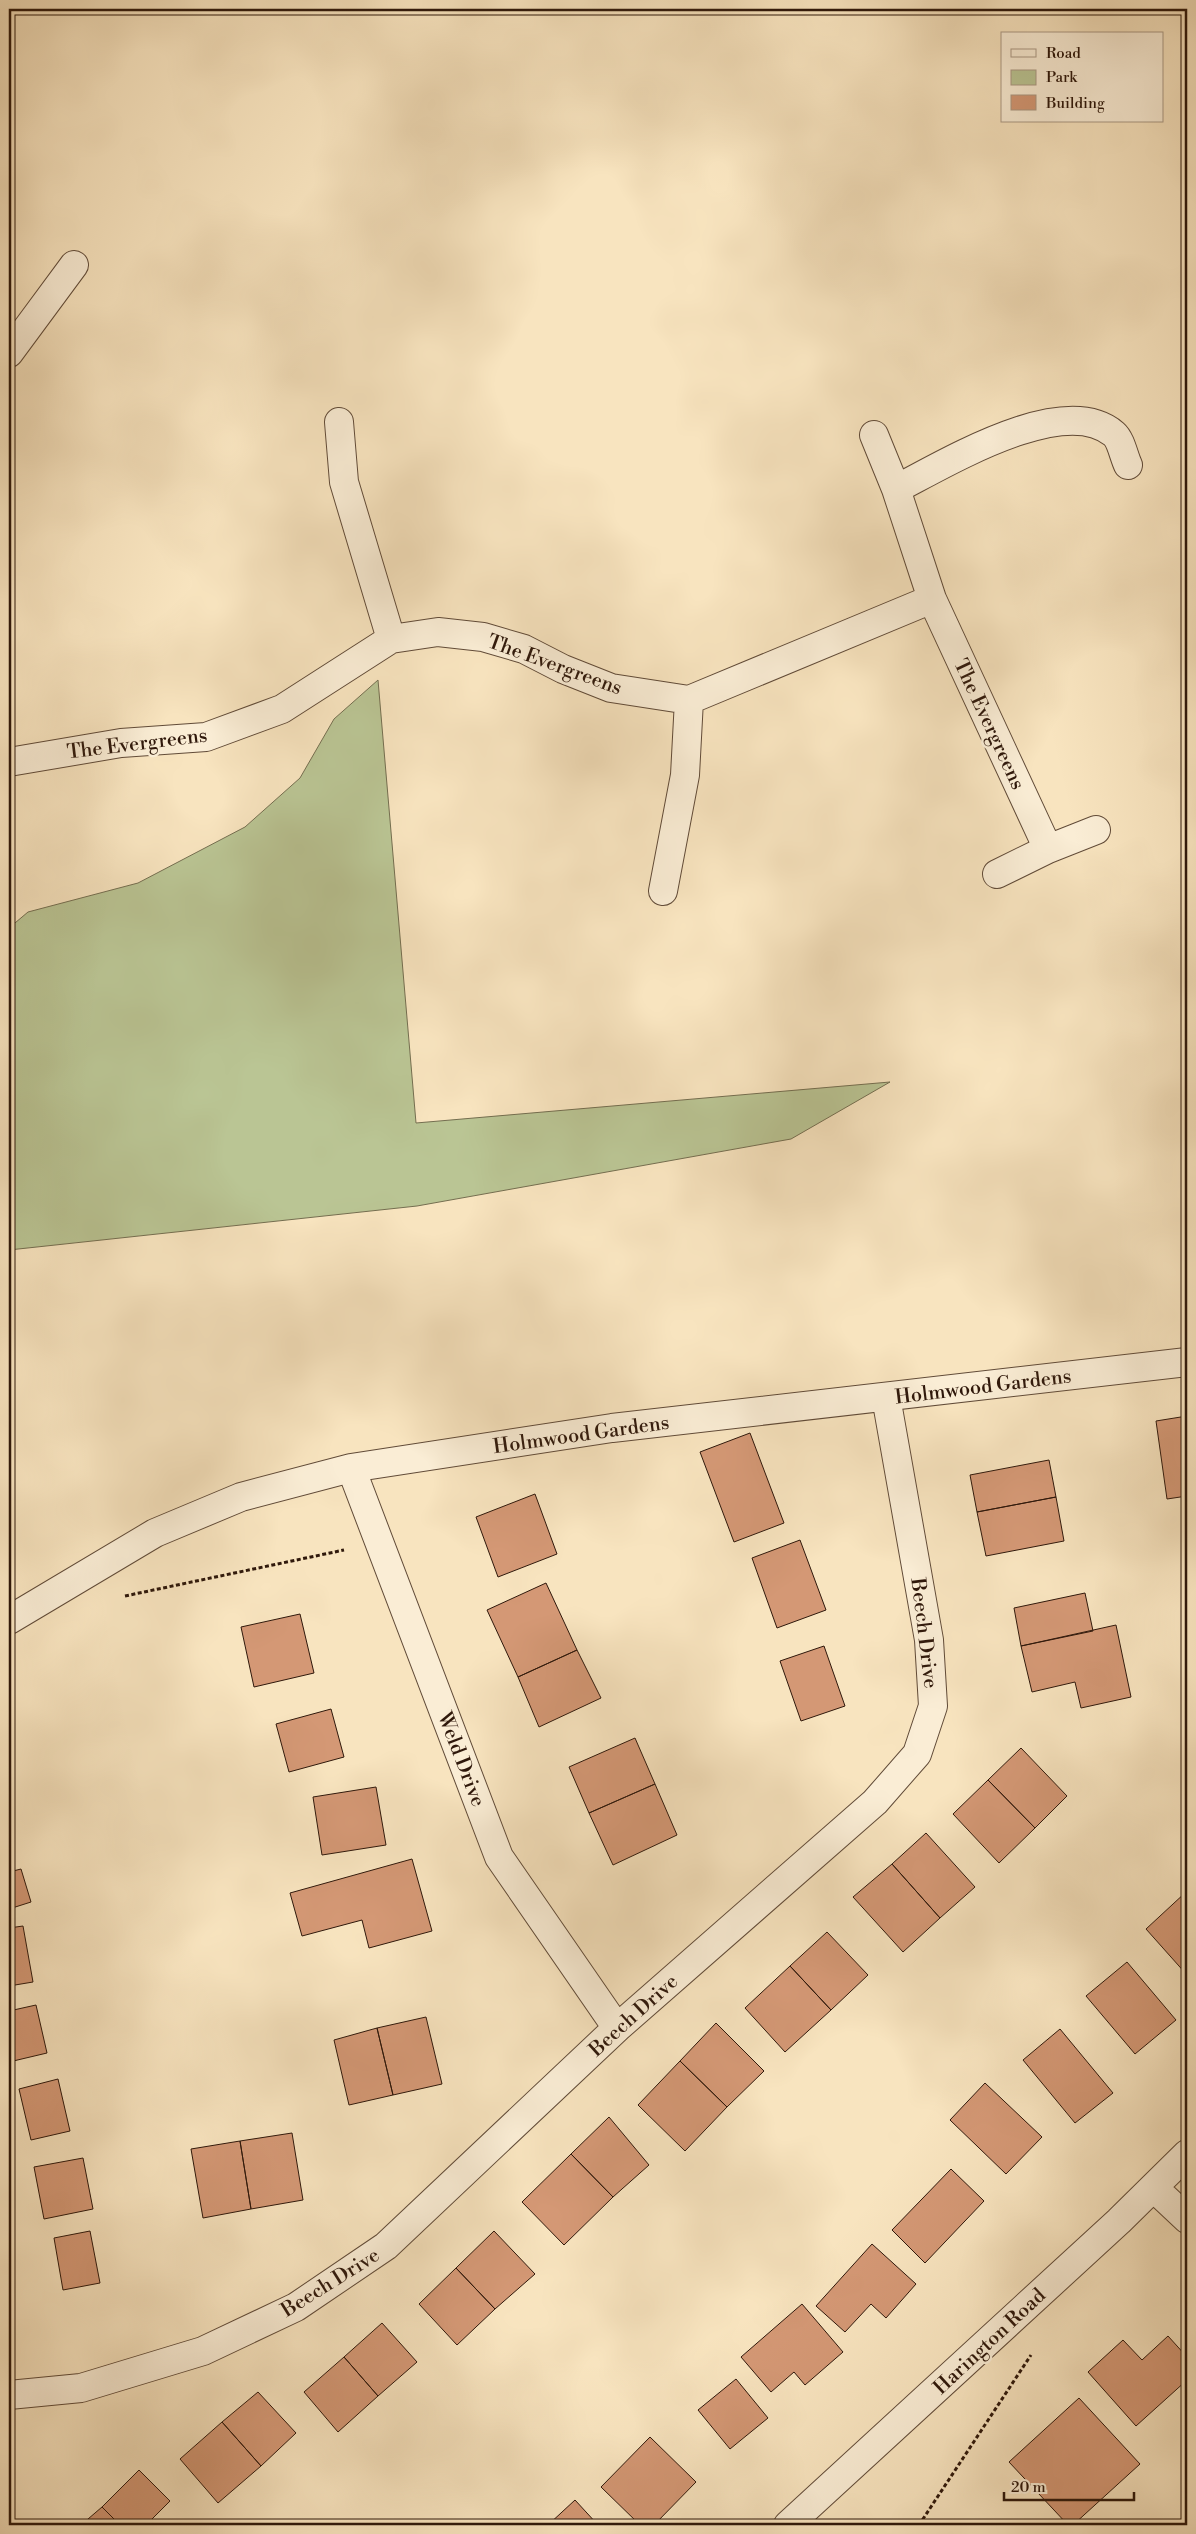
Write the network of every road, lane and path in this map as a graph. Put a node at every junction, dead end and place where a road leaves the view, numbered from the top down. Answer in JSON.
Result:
{"nodes":[{"id":1,"x":74,"y":265,"type":"dead end"},
{"id":2,"x":9,"y":353,"type":"edge"},
{"id":3,"x":339,"y":422,"type":"dead end"},
{"id":4,"x":874,"y":435,"type":"dead end"},
{"id":5,"x":1128,"y":465,"type":"dead end"},
{"id":6,"x":896,"y":489,"type":"junction"},
{"id":7,"x":932,"y":599,"type":"junction"},
{"id":8,"x":391,"y":639,"type":"junction"},
{"id":9,"x":689,"y":700,"type":"junction"},
{"id":10,"x":9,"y":762,"type":"edge"},
{"id":11,"x":1096,"y":830,"type":"dead end"},
{"id":12,"x":1048,"y":849,"type":"junction"},
{"id":13,"x":998,"y":874,"type":"dead end"},
{"id":14,"x":664,"y":891,"type":"dead end"},
{"id":15,"x":1187,"y":1362,"type":"edge"},
{"id":16,"x":886,"y":1397,"type":"junction"},
{"id":17,"x":351,"y":1468,"type":"junction"},
{"id":18,"x":379,"y":1543,"type":"junction"},
{"id":19,"x":116,"y":1598,"type":"dead end"},
{"id":20,"x":9,"y":1620,"type":"edge"},
{"id":21,"x":617,"y":2028,"type":"junction"},
{"id":22,"x":1187,"y":2154,"type":"edge"},
{"id":23,"x":1154,"y":2188,"type":"junction"},
{"id":24,"x":1187,"y":2219,"type":"edge"},
{"id":25,"x":1033,"y":2352,"type":"dead end"},
{"id":26,"x":9,"y":2395,"type":"edge"},
{"id":27,"x":788,"y":2525,"type":"edge"},
{"id":28,"x":919,"y":2525,"type":"edge"}],
"edges":[{"from":1,"to":2,"type":"street"},
{"from":3,"to":8,"type":"street"},
{"from":4,"to":6,"type":"street","name":"The Evergreens"},
{"from":5,"to":6,"type":"street"},
{"from":6,"to":7,"type":"street","name":"The Evergreens"},
{"from":7,"to":9,"type":"street"},
{"from":7,"to":12,"type":"street","name":"The Evergreens"},
{"from":8,"to":9,"type":"street","name":"The Evergreens"},
{"from":8,"to":10,"type":"street","name":"The Evergreens"},
{"from":9,"to":14,"type":"street"},
{"from":11,"to":12,"type":"street"},
{"from":12,"to":13,"type":"street"},
{"from":15,"to":16,"type":"street","name":"Holmwood Gardens"},
{"from":16,"to":17,"type":"street","name":"Holmwood Gardens"},
{"from":16,"to":21,"type":"street","name":"Beech Drive"},
{"from":17,"to":18,"type":"street","name":"Weld Drive"},
{"from":17,"to":20,"type":"street","name":"Holmwood Gardens"},
{"from":18,"to":19,"type":"path"},
{"from":18,"to":21,"type":"street","name":"Weld Drive"},
{"from":21,"to":26,"type":"street","name":"Beech Drive"},
{"from":22,"to":23,"type":"street","name":"Harington Road"},
{"from":23,"to":24,"type":"street"},
{"from":23,"to":27,"type":"street","name":"Harington Road"},
{"from":25,"to":28,"type":"path"}]}
